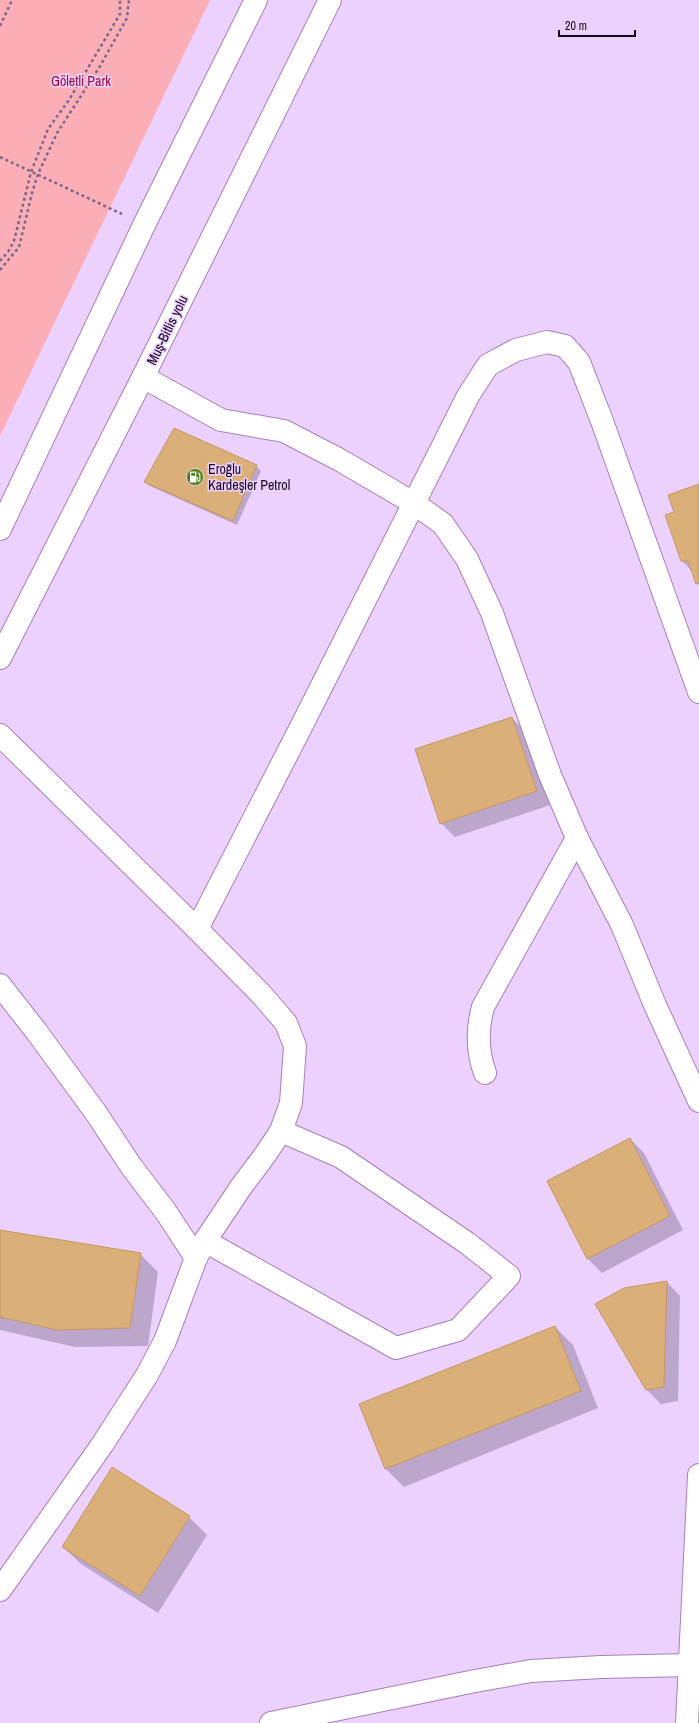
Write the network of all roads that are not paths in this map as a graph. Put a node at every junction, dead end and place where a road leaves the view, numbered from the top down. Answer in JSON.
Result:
{"nodes":[{"id":1,"x":256,"y":0,"type":"edge"},
{"id":2,"x":330,"y":0,"type":"edge"},
{"id":3,"x":143,"y":377,"type":"junction"},
{"id":4,"x":415,"y":504,"type":"junction"},
{"id":5,"x":0,"y":529,"type":"edge"},
{"id":6,"x":0,"y":658,"type":"edge"},
{"id":7,"x":699,"y":692,"type":"edge"},
{"id":8,"x":0,"y":735,"type":"edge"},
{"id":9,"x":577,"y":838,"type":"junction"},
{"id":10,"x":197,"y":928,"type":"junction"},
{"id":11,"x":0,"y":985,"type":"edge"},
{"id":12,"x":485,"y":1073,"type":"dead end"},
{"id":13,"x":699,"y":1101,"type":"edge"},
{"id":14,"x":281,"y":1131,"type":"junction"},
{"id":15,"x":201,"y":1250,"type":"junction"},
{"id":16,"x":699,"y":1475,"type":"edge"},
{"id":17,"x":698,"y":1497,"type":"edge"},
{"id":18,"x":0,"y":1590,"type":"edge"},
{"id":19,"x":690,"y":1665,"type":"junction"},
{"id":20,"x":271,"y":1723,"type":"edge"},
{"id":21,"x":687,"y":1723,"type":"edge"}],
"edges":[{"from":1,"to":5,"type":"main road"},
{"from":2,"to":3,"type":"main road","name":"Muş-Bitlis yolu"},
{"from":3,"to":4,"type":"main road"},
{"from":3,"to":6,"type":"main road","name":"Muş-Bitlis yolu"},
{"from":4,"to":7,"type":"main road"},
{"from":4,"to":9,"type":"main road"},
{"from":4,"to":10,"type":"main road"},
{"from":8,"to":10,"type":"main road"},
{"from":9,"to":12,"type":"main road"},
{"from":9,"to":13,"type":"main road"},
{"from":10,"to":14,"type":"main road"},
{"from":11,"to":15,"type":"main road"},
{"from":14,"to":15,"type":"main road"},
{"from":14,"to":15,"type":"main road"},
{"from":15,"to":18,"type":"main road"},
{"from":16,"to":17,"type":"main road"},
{"from":17,"to":19,"type":"main road"},
{"from":19,"to":20,"type":"main road"},
{"from":19,"to":21,"type":"main road"}]}
